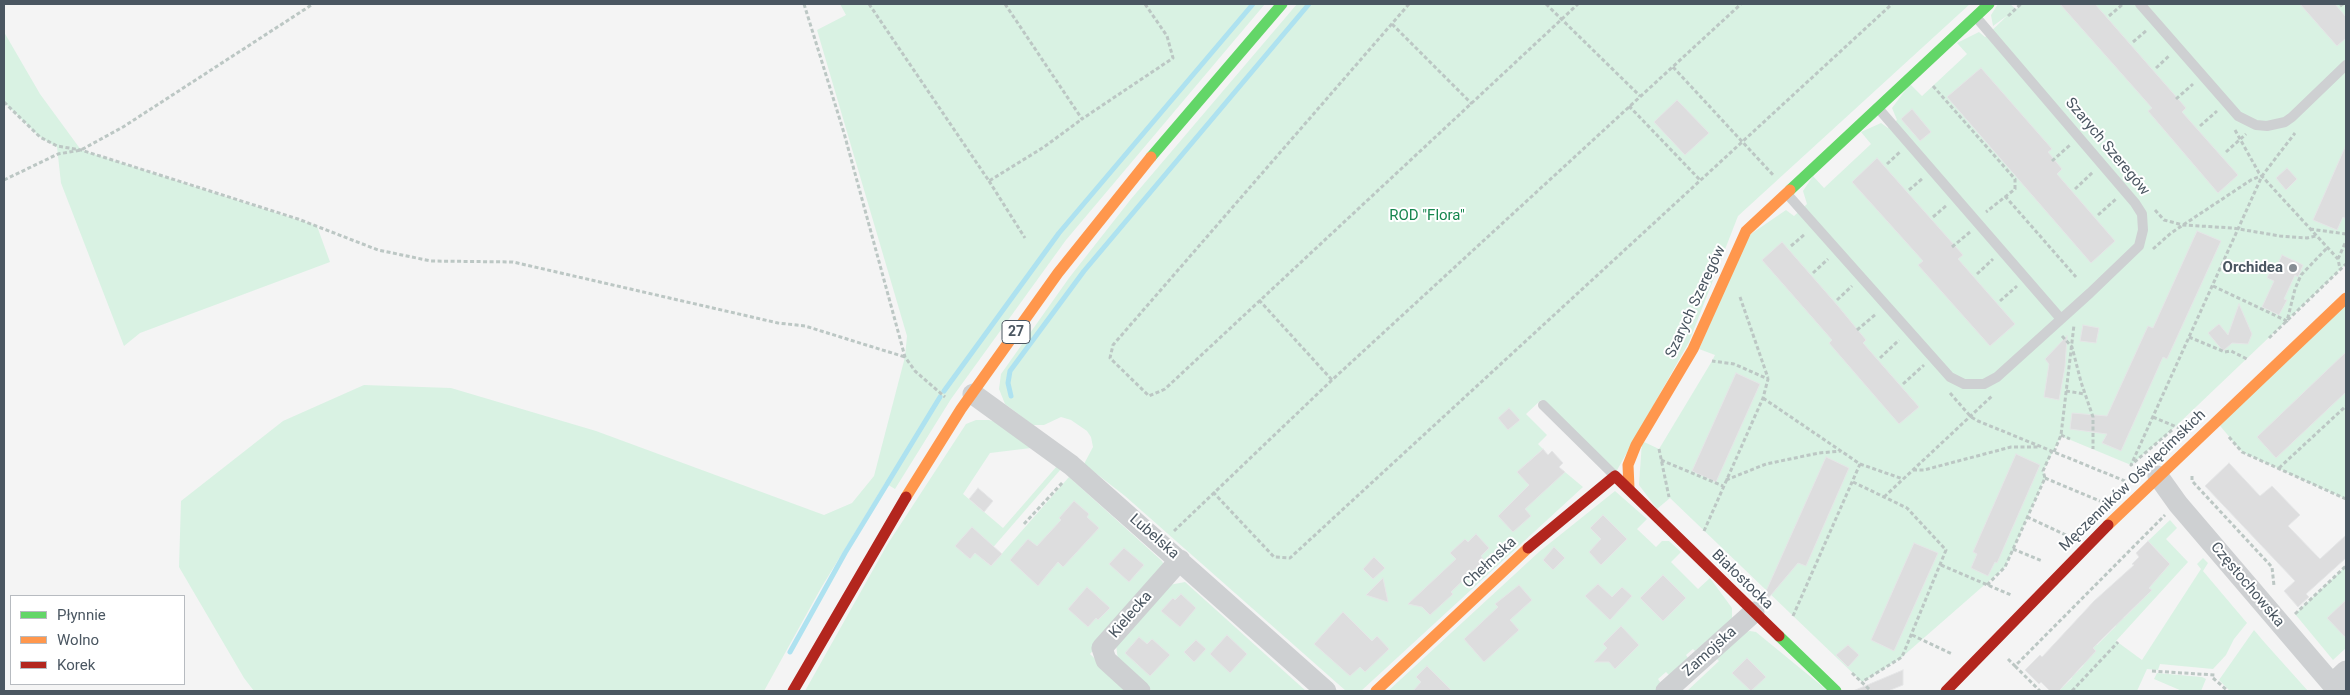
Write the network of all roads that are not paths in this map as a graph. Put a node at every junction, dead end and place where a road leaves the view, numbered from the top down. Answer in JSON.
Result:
{"nodes":[{"id":1,"x":1282,"y":4,"type":"edge"},
{"id":2,"x":1989,"y":4,"type":"edge"},
{"id":3,"x":2140,"y":4,"type":"edge"},
{"id":4,"x":1976,"y":16,"type":"junction"},
{"id":5,"x":2346,"y":65,"type":"edge"},
{"id":6,"x":1878,"y":108,"type":"junction"},
{"id":7,"x":1786,"y":192,"type":"junction"},
{"id":8,"x":2346,"y":298,"type":"edge"},
{"id":9,"x":2061,"y":319,"type":"junction"},
{"id":10,"x":967,"y":402,"type":"junction"},
{"id":11,"x":1542,"y":405,"type":"dead end"},
{"id":12,"x":1615,"y":476,"type":"junction"},
{"id":13,"x":2158,"y":476,"type":"junction"},
{"id":14,"x":1629,"y":488,"type":"junction"},
{"id":15,"x":1180,"y":560,"type":"junction"},
{"id":16,"x":1754,"y":612,"type":"junction"},
{"id":17,"x":2339,"y":682,"type":"edge"},
{"id":18,"x":794,"y":691,"type":"edge"},
{"id":19,"x":1140,"y":691,"type":"edge"},
{"id":20,"x":1326,"y":691,"type":"edge"},
{"id":21,"x":1376,"y":691,"type":"edge"},
{"id":22,"x":1666,"y":691,"type":"edge"},
{"id":23,"x":1836,"y":691,"type":"edge"},
{"id":24,"x":1946,"y":691,"type":"edge"}],
"edges":[{"from":1,"to":10,"type":"street","number":"27"},
{"from":2,"to":4,"type":"street","name":"Szarych Szeregów"},
{"from":3,"to":5,"type":"lane"},
{"from":4,"to":6,"type":"street","name":"Szarych Szeregów"},
{"from":4,"to":9,"type":"lane","name":"Szarych Szeregów"},
{"from":6,"to":7,"type":"street","name":"Szarych Szeregów"},
{"from":6,"to":9,"type":"lane"},
{"from":7,"to":9,"type":"lane","name":"Szarych Szeregów"},
{"from":7,"to":14,"type":"street","name":"Szarych Szeregów"},
{"from":8,"to":13,"type":"street","name":"Męczenników Oświęcimskich"},
{"from":10,"to":15,"type":"street","name":"Lubelska"},
{"from":10,"to":18,"type":"street","number":"27"},
{"from":11,"to":12,"type":"lane"},
{"from":12,"to":14,"type":"street"},
{"from":12,"to":21,"type":"street","name":"Chełmska"},
{"from":13,"to":17,"type":"street","name":"Częstochowska"},
{"from":13,"to":24,"type":"street","name":"Męczenników Oświęcimskich"},
{"from":14,"to":16,"type":"street","name":"Białostocka"},
{"from":15,"to":19,"type":"street","name":"Kielecka"},
{"from":15,"to":20,"type":"street","name":"Lubelska"},
{"from":16,"to":22,"type":"street","name":"Zamojska"},
{"from":16,"to":23,"type":"street","name":"Białostocka"}]}
